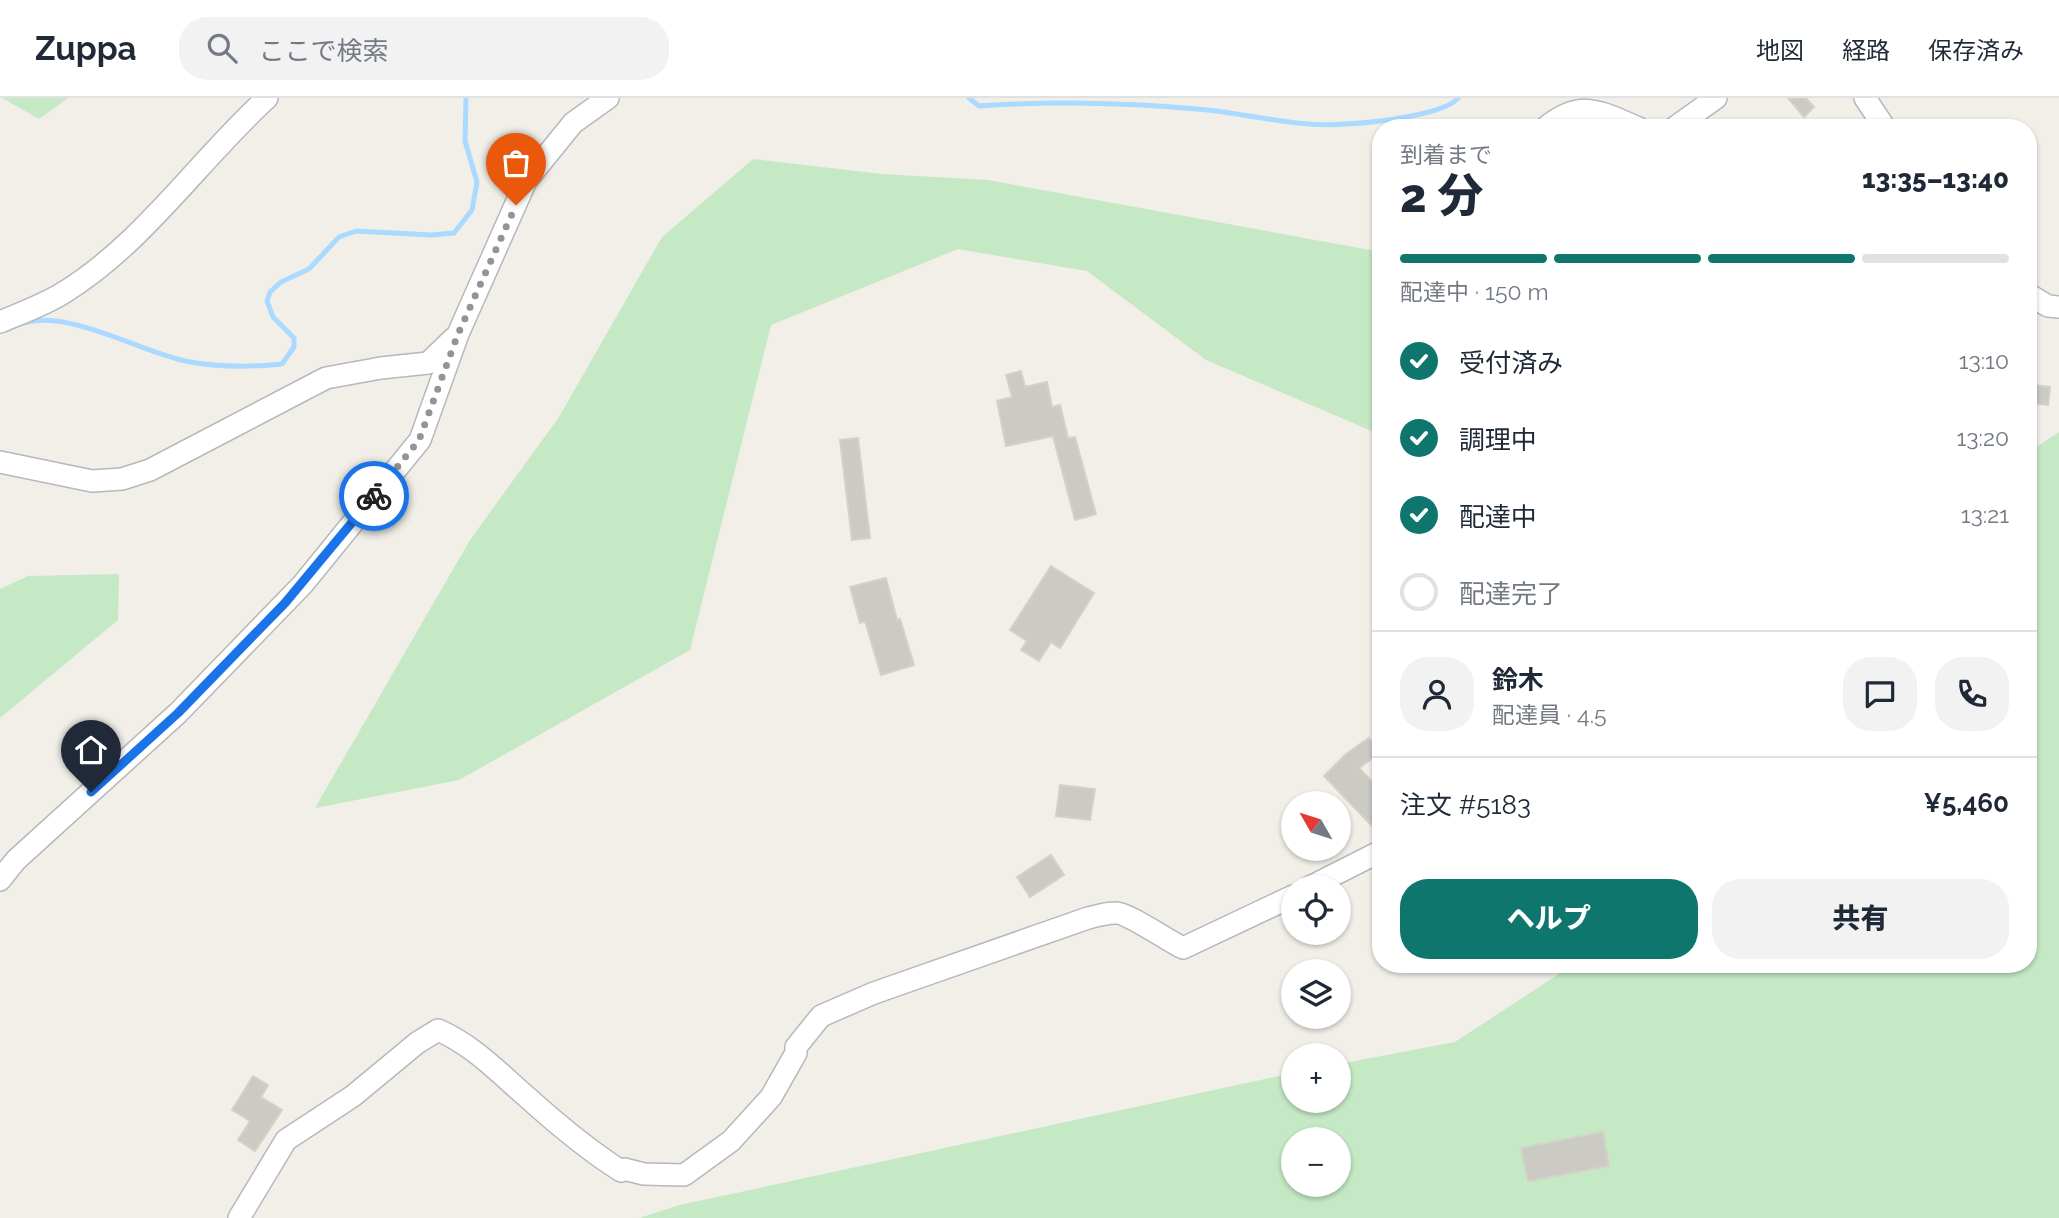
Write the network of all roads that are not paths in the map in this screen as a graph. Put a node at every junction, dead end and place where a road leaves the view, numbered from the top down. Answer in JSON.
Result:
{"nodes":[{"id":1,"x":267,"y":98,"type":"edge"},
{"id":2,"x":608,"y":98,"type":"edge"},
{"id":3,"x":1716,"y":98,"type":"edge"},
{"id":4,"x":1865,"y":98,"type":"edge"},
{"id":5,"x":1556,"y":119,"type":"edge"},
{"id":6,"x":1617,"y":119,"type":"edge"},
{"id":7,"x":1687,"y":119,"type":"edge"},
{"id":8,"x":1879,"y":119,"type":"edge"},
{"id":9,"x":2037,"y":299,"type":"edge"},
{"id":10,"x":2059,"y":307,"type":"edge"},
{"id":11,"x":0,"y":323,"type":"edge"},
{"id":12,"x":458,"y":334,"type":"junction"},
{"id":13,"x":0,"y":462,"type":"edge"},
{"id":14,"x":1372,"y":856,"type":"edge"},
{"id":15,"x":1334,"y":875,"type":"edge"},
{"id":16,"x":0,"y":880,"type":"edge"},
{"id":17,"x":1281,"y":902,"type":"edge"},
{"id":18,"x":239,"y":1218,"type":"edge"}],
"edges":[{"from":1,"to":11,"type":"street"},
{"from":2,"to":12,"type":"street"},
{"from":3,"to":7,"type":"street"},
{"from":4,"to":8,"type":"street"},
{"from":5,"to":6,"type":"street"},
{"from":9,"to":10,"type":"street"},
{"from":12,"to":13,"type":"street"},
{"from":12,"to":16,"type":"street"},
{"from":14,"to":15,"type":"street"},
{"from":17,"to":18,"type":"street"}]}
